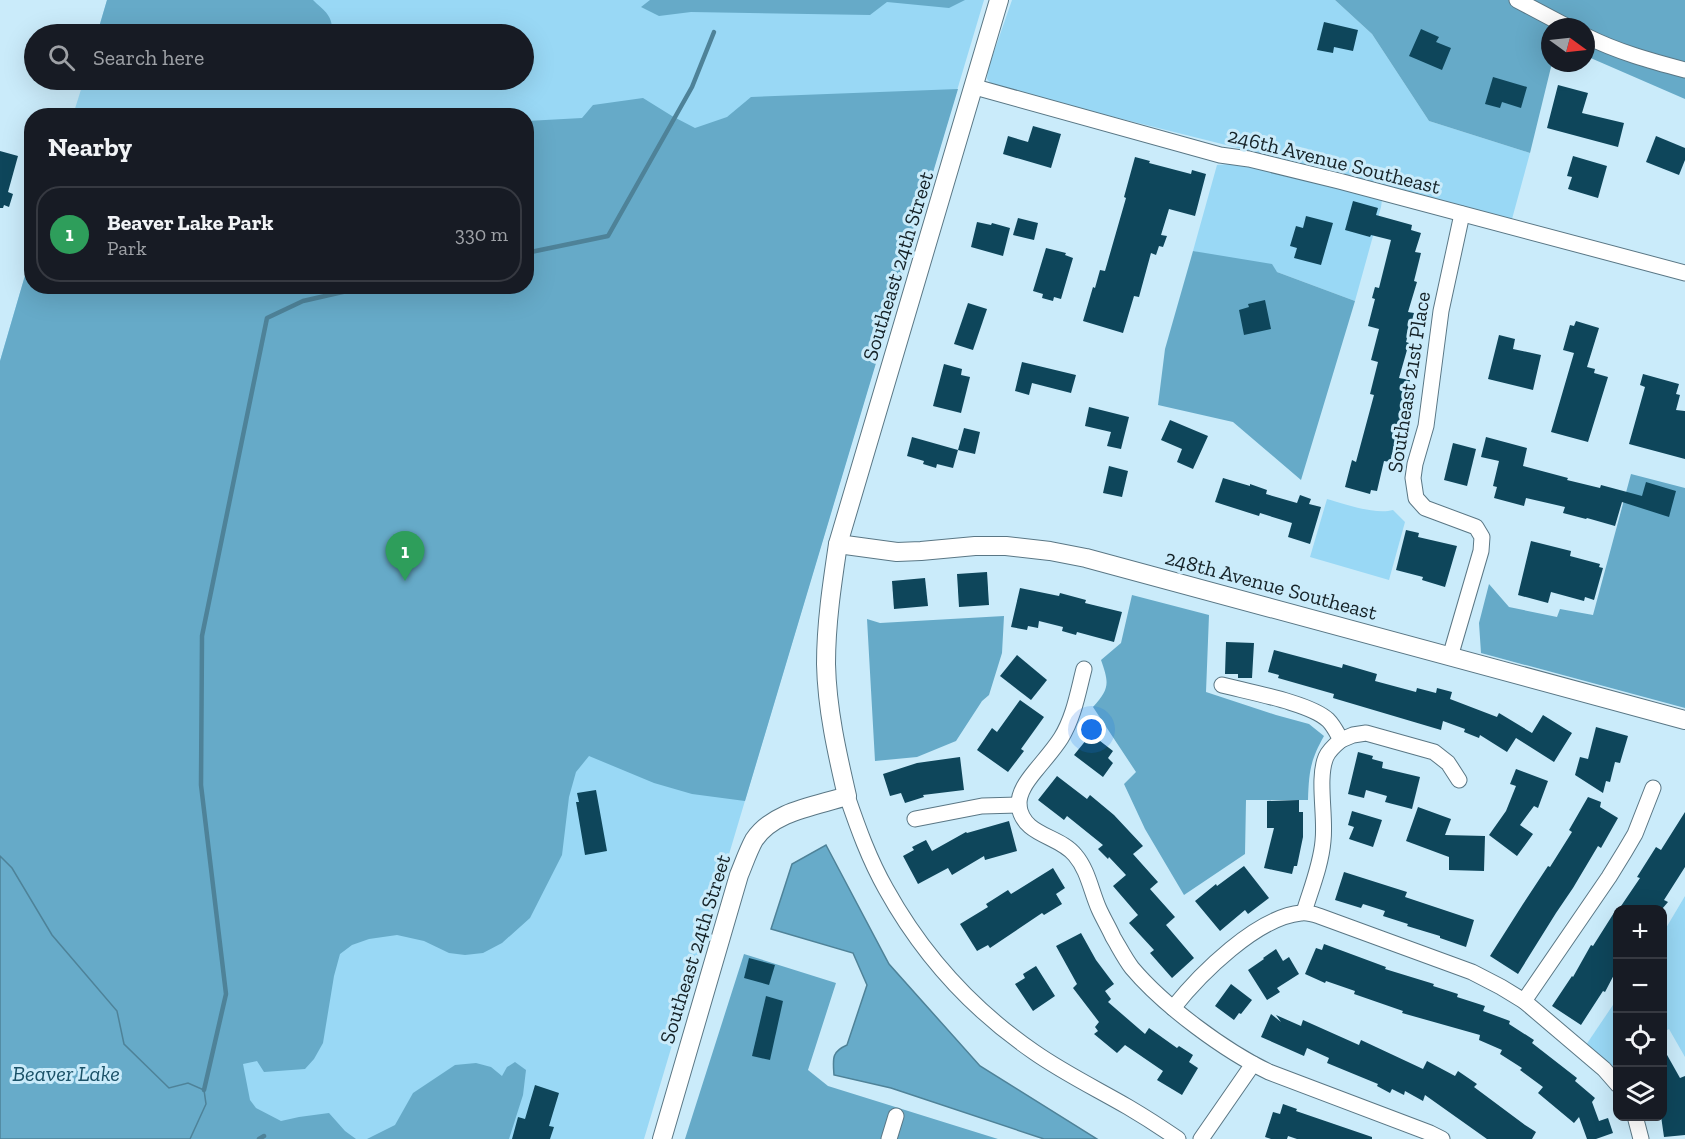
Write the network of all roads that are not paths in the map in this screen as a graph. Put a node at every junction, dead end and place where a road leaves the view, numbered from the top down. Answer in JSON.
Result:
{"nodes":[{"id":1,"x":999,"y":0,"type":"edge"},
{"id":2,"x":1517,"y":0,"type":"edge"},
{"id":3,"x":1551,"y":18,"type":"edge"},
{"id":4,"x":1595,"y":40,"type":"edge"},
{"id":5,"x":1685,"y":70,"type":"edge"},
{"id":6,"x":975,"y":87,"type":"junction"},
{"id":7,"x":1462,"y":214,"type":"junction"},
{"id":8,"x":1685,"y":273,"type":"edge"},
{"id":9,"x":838,"y":544,"type":"junction"},
{"id":10,"x":1450,"y":657,"type":"junction"},
{"id":11,"x":1084,"y":669,"type":"dead end"},
{"id":12,"x":1222,"y":685,"type":"dead end"},
{"id":13,"x":1685,"y":720,"type":"edge"},
{"id":14,"x":1341,"y":740,"type":"junction"},
{"id":15,"x":1459,"y":780,"type":"dead end"},
{"id":16,"x":1653,"y":788,"type":"dead end"},
{"id":17,"x":847,"y":796,"type":"junction"},
{"id":18,"x":1019,"y":805,"type":"junction"},
{"id":19,"x":915,"y":819,"type":"dead end"},
{"id":20,"x":1304,"y":912,"type":"junction"},
{"id":21,"x":1524,"y":1001,"type":"junction"},
{"id":22,"x":1173,"y":1008,"type":"junction"},
{"id":23,"x":1253,"y":1065,"type":"junction"},
{"id":24,"x":1613,"y":1079,"type":"edge"},
{"id":25,"x":896,"y":1116,"type":"dead end"},
{"id":26,"x":1636,"y":1121,"type":"edge"},
{"id":27,"x":662,"y":1139,"type":"edge"},
{"id":28,"x":890,"y":1139,"type":"edge"},
{"id":29,"x":1178,"y":1139,"type":"edge"},
{"id":30,"x":1201,"y":1139,"type":"edge"},
{"id":31,"x":1442,"y":1139,"type":"edge"},
{"id":32,"x":1641,"y":1139,"type":"edge"}],
"edges":[{"from":1,"to":6,"type":"street","name":"Southeast 24th Street"},
{"from":2,"to":3,"type":"street"},
{"from":4,"to":5,"type":"street"},
{"from":6,"to":7,"type":"street","name":"246th Avenue Southeast"},
{"from":6,"to":9,"type":"street","name":"Southeast 24th Street"},
{"from":7,"to":8,"type":"street","name":"246th Avenue Southeast"},
{"from":7,"to":10,"type":"street","name":"Southeast 21st Place"},
{"from":9,"to":10,"type":"street","name":"248th Avenue Southeast"},
{"from":9,"to":17,"type":"street","name":"Southeast 24th Street"},
{"from":10,"to":13,"type":"street","name":"248th Avenue Southeast"},
{"from":11,"to":18,"type":"street"},
{"from":12,"to":14,"type":"street"},
{"from":14,"to":15,"type":"street"},
{"from":14,"to":20,"type":"street"},
{"from":16,"to":21,"type":"street"},
{"from":17,"to":27,"type":"street","name":"Southeast 24th Street"},
{"from":17,"to":29,"type":"street"},
{"from":18,"to":19,"type":"street"},
{"from":18,"to":22,"type":"street"},
{"from":20,"to":21,"type":"street"},
{"from":20,"to":22,"type":"street"},
{"from":21,"to":24,"type":"street"},
{"from":22,"to":23,"type":"street"},
{"from":23,"to":30,"type":"street"},
{"from":23,"to":31,"type":"street"},
{"from":25,"to":28,"type":"street"},
{"from":26,"to":32,"type":"street"}]}
